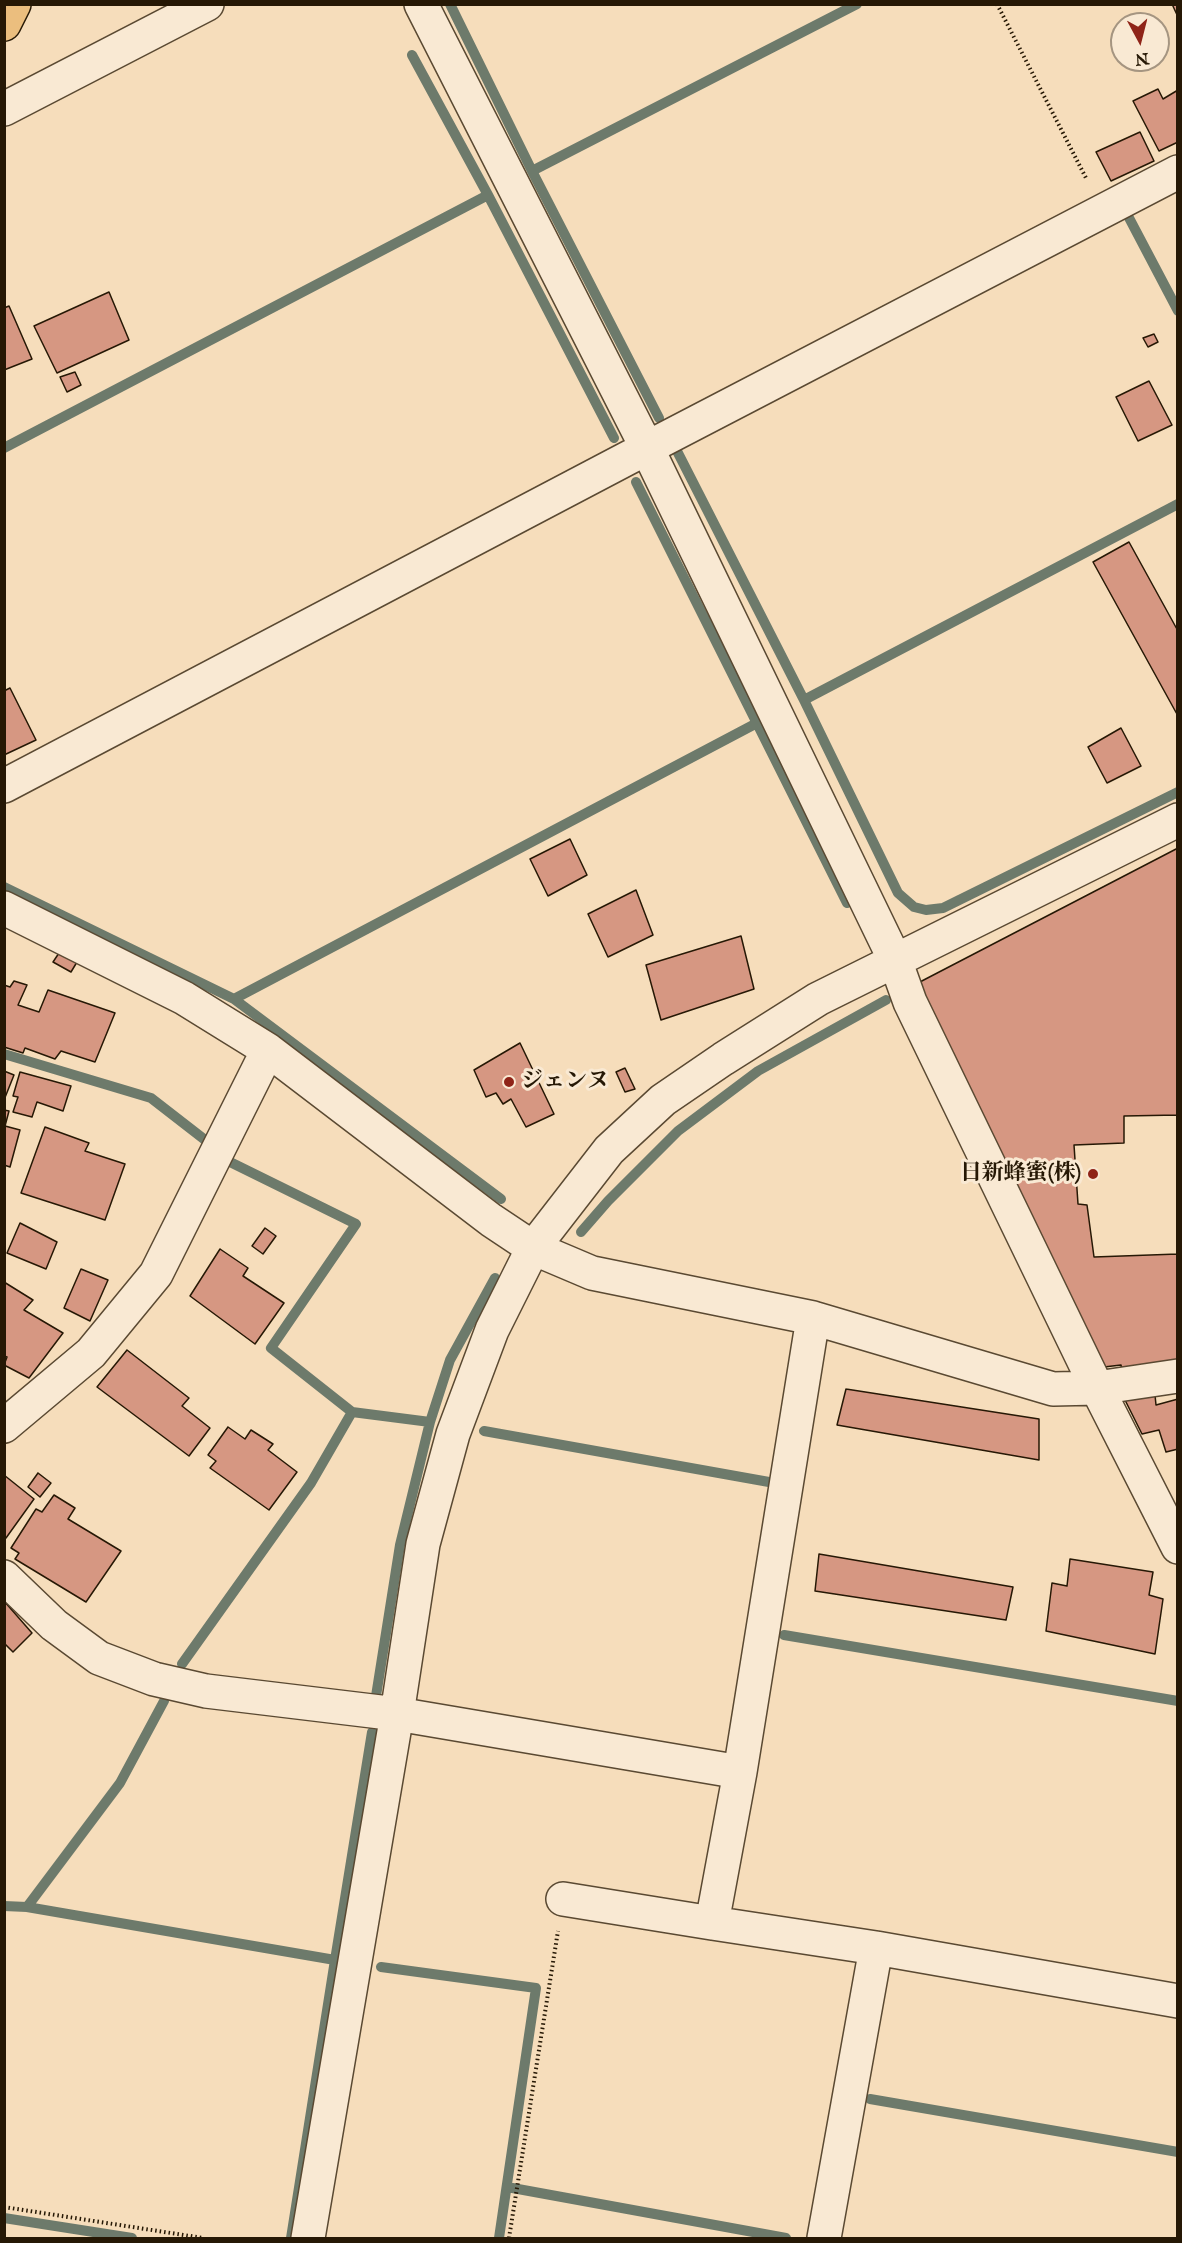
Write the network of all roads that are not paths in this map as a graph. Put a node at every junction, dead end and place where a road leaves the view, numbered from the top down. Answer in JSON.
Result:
{"nodes":[{"id":1,"x":14,"y":4,"type":"edge"},
{"id":2,"x":207,"y":4,"type":"edge"},
{"id":3,"x":421,"y":4,"type":"edge"},
{"id":4,"x":4,"y":24,"type":"edge"},
{"id":5,"x":4,"y":109,"type":"edge"},
{"id":6,"x":1178,"y":172,"type":"edge"},
{"id":7,"x":647,"y":448,"type":"junction"},
{"id":8,"x":4,"y":786,"type":"edge"},
{"id":9,"x":1178,"y":820,"type":"edge"},
{"id":10,"x":4,"y":908,"type":"edge"},
{"id":11,"x":895,"y":960,"type":"junction"},
{"id":12,"x":267,"y":1050,"type":"junction"},
{"id":13,"x":533,"y":1248,"type":"junction"},
{"id":14,"x":813,"y":1318,"type":"junction"},
{"id":15,"x":1178,"y":1376,"type":"edge"},
{"id":16,"x":1097,"y":1388,"type":"junction"},
{"id":17,"x":9,"y":1412,"type":"edge"},
{"id":18,"x":1178,"y":1547,"type":"edge"},
{"id":19,"x":4,"y":1577,"type":"edge"},
{"id":20,"x":397,"y":1714,"type":"junction"},
{"id":21,"x":740,"y":1772,"type":"junction"},
{"id":22,"x":563,"y":1899,"type":"road end"},
{"id":23,"x":712,"y":1923,"type":"junction"},
{"id":24,"x":876,"y":1948,"type":"junction"},
{"id":25,"x":1178,"y":2001,"type":"edge"},
{"id":26,"x":308,"y":2238,"type":"edge"},
{"id":27,"x":824,"y":2238,"type":"edge"}],
"edges":[{"from":1,"to":4,"type":"main road"},
{"from":2,"to":5,"type":"street"},
{"from":3,"to":7,"type":"street"},
{"from":6,"to":7,"type":"street"},
{"from":7,"to":8,"type":"street"},
{"from":7,"to":11,"type":"street"},
{"from":9,"to":11,"type":"street"},
{"from":10,"to":12,"type":"street"},
{"from":11,"to":13,"type":"street"},
{"from":11,"to":16,"type":"street"},
{"from":12,"to":13,"type":"street"},
{"from":12,"to":17,"type":"street"},
{"from":13,"to":14,"type":"street"},
{"from":13,"to":20,"type":"street"},
{"from":14,"to":16,"type":"street"},
{"from":14,"to":21,"type":"street"},
{"from":15,"to":16,"type":"street"},
{"from":16,"to":18,"type":"street"},
{"from":19,"to":20,"type":"street"},
{"from":20,"to":21,"type":"street"},
{"from":20,"to":26,"type":"street"},
{"from":21,"to":23,"type":"street"},
{"from":22,"to":23,"type":"street"},
{"from":23,"to":24,"type":"street"},
{"from":24,"to":25,"type":"street"},
{"from":24,"to":27,"type":"street"}]}
